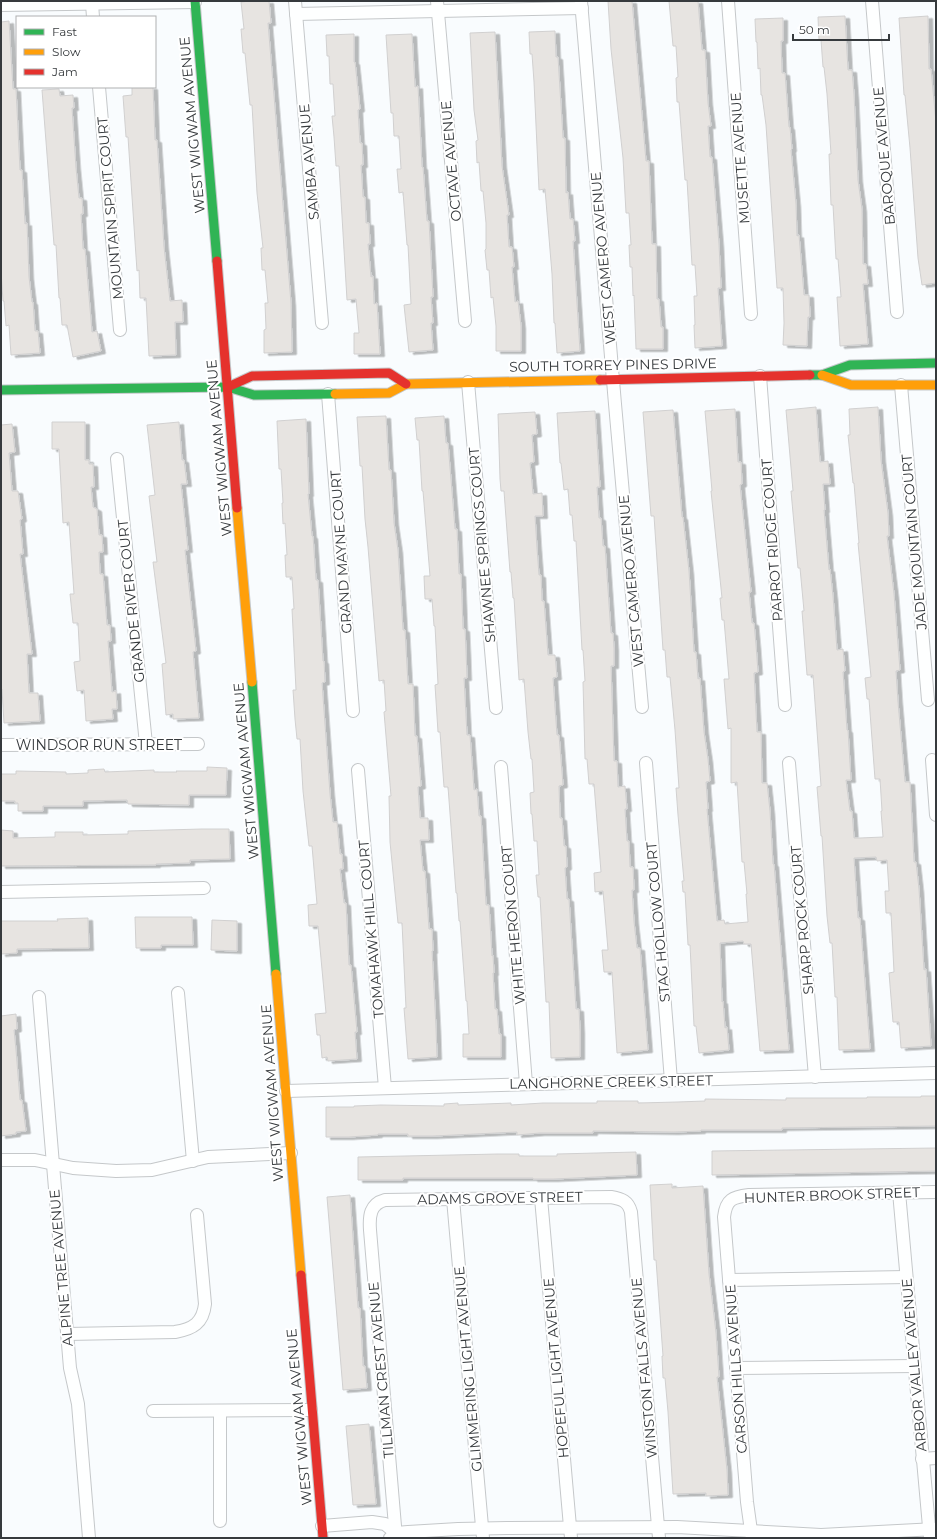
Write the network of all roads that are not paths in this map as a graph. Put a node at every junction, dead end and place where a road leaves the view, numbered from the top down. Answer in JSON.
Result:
{"nodes":[{"id":1,"x":295,"y":1,"type":"edge"},
{"id":2,"x":728,"y":1,"type":"edge"},
{"id":3,"x":872,"y":1,"type":"edge"},
{"id":4,"x":195,"y":2,"type":"edge"},
{"id":5,"x":92,"y":4,"type":"junction"},
{"id":6,"x":582,"y":4,"type":"edge"},
{"id":7,"x":1,"y":5,"type":"edge"},
{"id":8,"x":437,"y":6,"type":"edge"},
{"id":9,"x":296,"y":14,"type":"junction"},
{"id":10,"x":93,"y":16,"type":"edge"},
{"id":11,"x":99,"y":88,"type":"edge"},
{"id":12,"x":897,"y":312,"type":"dead end"},
{"id":13,"x":751,"y":314,"type":"dead end"},
{"id":14,"x":465,"y":321,"type":"dead end"},
{"id":15,"x":322,"y":323,"type":"dead end"},
{"id":16,"x":120,"y":330,"type":"dead end"},
{"id":17,"x":936,"y":362,"type":"edge"},
{"id":18,"x":822,"y":375,"type":"junction"},
{"id":19,"x":760,"y":376,"type":"junction"},
{"id":20,"x":613,"y":379,"type":"junction"},
{"id":21,"x":468,"y":382,"type":"junction"},
{"id":22,"x":406,"y":384,"type":"junction"},
{"id":23,"x":901,"y":385,"type":"junction"},
{"id":24,"x":936,"y":385,"type":"edge"},
{"id":25,"x":228,"y":387,"type":"junction"},
{"id":26,"x":1,"y":390,"type":"edge"},
{"id":27,"x":328,"y":394,"type":"junction"},
{"id":28,"x":117,"y":459,"type":"dead end"},
{"id":29,"x":928,"y":700,"type":"dead end"},
{"id":30,"x":785,"y":705,"type":"dead end"},
{"id":31,"x":642,"y":706,"type":"dead end"},
{"id":32,"x":496,"y":708,"type":"dead end"},
{"id":33,"x":353,"y":711,"type":"dead end"},
{"id":34,"x":146,"y":744,"type":"junction"},
{"id":35,"x":198,"y":744,"type":"dead end"},
{"id":36,"x":1,"y":745,"type":"edge"},
{"id":37,"x":932,"y":760,"type":"dead end"},
{"id":38,"x":646,"y":763,"type":"dead end"},
{"id":39,"x":789,"y":763,"type":"dead end"},
{"id":40,"x":501,"y":766,"type":"dead end"},
{"id":41,"x":358,"y":770,"type":"dead end"},
{"id":42,"x":936,"y":815,"type":"edge"},
{"id":43,"x":204,"y":888,"type":"dead end"},
{"id":44,"x":1,"y":892,"type":"edge"},
{"id":45,"x":178,"y":993,"type":"dead end"},
{"id":46,"x":39,"y":997,"type":"dead end"},
{"id":47,"x":936,"y":1074,"type":"edge"},
{"id":48,"x":815,"y":1077,"type":"junction"},
{"id":49,"x":671,"y":1080,"type":"junction"},
{"id":50,"x":526,"y":1084,"type":"junction"},
{"id":51,"x":385,"y":1088,"type":"junction"},
{"id":52,"x":286,"y":1090,"type":"junction"},
{"id":53,"x":291,"y":1153,"type":"junction"},
{"id":54,"x":1,"y":1160,"type":"edge"},
{"id":55,"x":193,"y":1161,"type":"junction"},
{"id":56,"x":52,"y":1163,"type":"junction"},
{"id":57,"x":899,"y":1192,"type":"junction"},
{"id":58,"x":936,"y":1192,"type":"edge"},
{"id":59,"x":541,"y":1198,"type":"junction"},
{"id":60,"x":453,"y":1199,"type":"junction"},
{"id":61,"x":624,"y":1201,"type":"joint"},
{"id":62,"x":728,"y":1202,"type":"joint"},
{"id":63,"x":376,"y":1203,"type":"joint"},
{"id":64,"x":197,"y":1215,"type":"dead end"},
{"id":65,"x":906,"y":1277,"type":"junction"},
{"id":66,"x":729,"y":1280,"type":"junction"},
{"id":67,"x":67,"y":1334,"type":"junction"},
{"id":68,"x":914,"y":1366,"type":"junction"},
{"id":69,"x":736,"y":1368,"type":"junction"},
{"id":70,"x":311,"y":1410,"type":"junction"},
{"id":71,"x":153,"y":1411,"type":"dead end"},
{"id":72,"x":220,"y":1411,"type":"junction"},
{"id":73,"x":936,"y":1458,"type":"edge"},
{"id":74,"x":922,"y":1459,"type":"junction"},
{"id":75,"x":220,"y":1521,"type":"dead end"},
{"id":76,"x":323,"y":1532,"type":"edge"},
{"id":77,"x":932,"y":1532,"type":"edge"},
{"id":78,"x":482,"y":1533,"type":"edge"},
{"id":79,"x":571,"y":1533,"type":"edge"},
{"id":80,"x":658,"y":1533,"type":"edge"},
{"id":81,"x":752,"y":1535,"type":"edge"},
{"id":82,"x":394,"y":1536,"type":"edge"},
{"id":83,"x":842,"y":1536,"type":"edge"},
{"id":84,"x":89,"y":1538,"type":"edge"}],
"edges":[{"from":1,"to":9,"type":"street","name":"SAMBA AVENUE"},
{"from":2,"to":13,"type":"street","name":"MUSETTE AVENUE"},
{"from":3,"to":12,"type":"street","name":"BAROQUE AVENUE"},
{"from":4,"to":5,"type":"street"},
{"from":4,"to":25,"type":"street","name":"WEST WIGWAM AVENUE"},
{"from":5,"to":7,"type":"street"},
{"from":5,"to":10,"type":"street"},
{"from":6,"to":8,"type":"street"},
{"from":6,"to":20,"type":"street","name":"WEST CAMERO AVENUE"},
{"from":8,"to":9,"type":"street"},
{"from":8,"to":14,"type":"street","name":"OCTAVE AVENUE"},
{"from":9,"to":15,"type":"street","name":"SAMBA AVENUE"},
{"from":11,"to":16,"type":"street","name":"MOUNTAIN SPIRIT COURT"},
{"from":17,"to":18,"type":"street","name":"SOUTH TORREY PINES DRIVE"},
{"from":18,"to":19,"type":"street","name":"SOUTH TORREY PINES DRIVE"},
{"from":18,"to":23,"type":"street","name":"SOUTH TORREY PINES DRIVE"},
{"from":19,"to":20,"type":"street","name":"SOUTH TORREY PINES DRIVE"},
{"from":19,"to":30,"type":"street","name":"PARROT RIDGE COURT"},
{"from":20,"to":21,"type":"street","name":"SOUTH TORREY PINES DRIVE"},
{"from":20,"to":31,"type":"street","name":"WEST CAMERO AVENUE"},
{"from":21,"to":22,"type":"street","name":"SOUTH TORREY PINES DRIVE"},
{"from":21,"to":32,"type":"street","name":"SHAWNEE SPRINGS COURT"},
{"from":22,"to":25,"type":"street","name":"SOUTH TORREY PINES DRIVE"},
{"from":22,"to":27,"type":"street","name":"SOUTH TORREY PINES DRIVE"},
{"from":23,"to":24,"type":"street","name":"SOUTH TORREY PINES DRIVE"},
{"from":23,"to":29,"type":"street","name":"JADE MOUNTAIN COURT"},
{"from":25,"to":26,"type":"street","name":"SOUTH TORREY PINES DRIVE"},
{"from":25,"to":27,"type":"street","name":"SOUTH TORREY PINES DRIVE"},
{"from":25,"to":52,"type":"street","name":"WEST WIGWAM AVENUE"},
{"from":27,"to":33,"type":"street","name":"GRAND MAYNE COURT"},
{"from":28,"to":34,"type":"street","name":"GRANDE RIVER COURT"},
{"from":34,"to":35,"type":"street","name":"WINDSOR RUN STREET"},
{"from":34,"to":36,"type":"street","name":"WINDSOR RUN STREET"},
{"from":37,"to":42,"type":"street"},
{"from":38,"to":49,"type":"street","name":"STAG HOLLOW COURT"},
{"from":39,"to":48,"type":"street","name":"SHARP ROCK COURT"},
{"from":40,"to":50,"type":"street","name":"WHITE HERON COURT"},
{"from":41,"to":51,"type":"street","name":"TOMAHAWK HILL COURT"},
{"from":43,"to":44,"type":"street"},
{"from":45,"to":55,"type":"street"},
{"from":46,"to":56,"type":"street","name":"ALPINE TREE AVENUE"},
{"from":47,"to":48,"type":"street","name":"LANGHORNE CREEK STREET"},
{"from":48,"to":49,"type":"street","name":"LANGHORNE CREEK STREET"},
{"from":49,"to":50,"type":"street","name":"LANGHORNE CREEK STREET"},
{"from":50,"to":51,"type":"street","name":"LANGHORNE CREEK STREET"},
{"from":51,"to":52,"type":"street","name":"LANGHORNE CREEK STREET"},
{"from":52,"to":53,"type":"street","name":"WEST WIGWAM AVENUE"},
{"from":53,"to":55,"type":"street"},
{"from":53,"to":70,"type":"street","name":"WEST WIGWAM AVENUE"},
{"from":54,"to":56,"type":"street"},
{"from":55,"to":56,"type":"street"},
{"from":56,"to":67,"type":"street","name":"ALPINE TREE AVENUE"},
{"from":57,"to":58,"type":"street","name":"HUNTER BROOK STREET"},
{"from":57,"to":62,"type":"street","name":"HUNTER BROOK STREET"},
{"from":57,"to":65,"type":"street","name":"ARBOR VALLEY AVENUE"},
{"from":59,"to":60,"type":"street","name":"ADAMS GROVE STREET"},
{"from":59,"to":61,"type":"street","name":"ADAMS GROVE STREET"},
{"from":59,"to":79,"type":"street","name":"HOPEFUL LIGHT AVENUE"},
{"from":60,"to":63,"type":"street","name":"ADAMS GROVE STREET"},
{"from":60,"to":78,"type":"street","name":"GLIMMERING LIGHT AVENUE"},
{"from":61,"to":80,"type":"street","name":"WINSTON FALLS AVENUE"},
{"from":62,"to":66,"type":"street","name":"CARSON HILLS AVENUE"},
{"from":63,"to":82,"type":"street","name":"TILLMAN CREST AVENUE"},
{"from":64,"to":67,"type":"street"},
{"from":65,"to":66,"type":"street"},
{"from":65,"to":68,"type":"street","name":"ARBOR VALLEY AVENUE"},
{"from":66,"to":69,"type":"street","name":"CARSON HILLS AVENUE"},
{"from":67,"to":84,"type":"street","name":"ALPINE TREE AVENUE"},
{"from":68,"to":69,"type":"street"},
{"from":68,"to":74,"type":"street","name":"ARBOR VALLEY AVENUE"},
{"from":69,"to":81,"type":"street","name":"CARSON HILLS AVENUE"},
{"from":70,"to":72,"type":"street"},
{"from":70,"to":76,"type":"street","name":"WEST WIGWAM AVENUE"},
{"from":71,"to":72,"type":"street"},
{"from":72,"to":75,"type":"street"},
{"from":73,"to":74,"type":"street"},
{"from":74,"to":77,"type":"street","name":"ARBOR VALLEY AVENUE"},
{"from":76,"to":82,"type":"street"},
{"from":77,"to":83,"type":"street"},
{"from":78,"to":79,"type":"street"},
{"from":78,"to":82,"type":"street"},
{"from":79,"to":80,"type":"street"},
{"from":80,"to":81,"type":"street"},
{"from":81,"to":83,"type":"street"}]}
